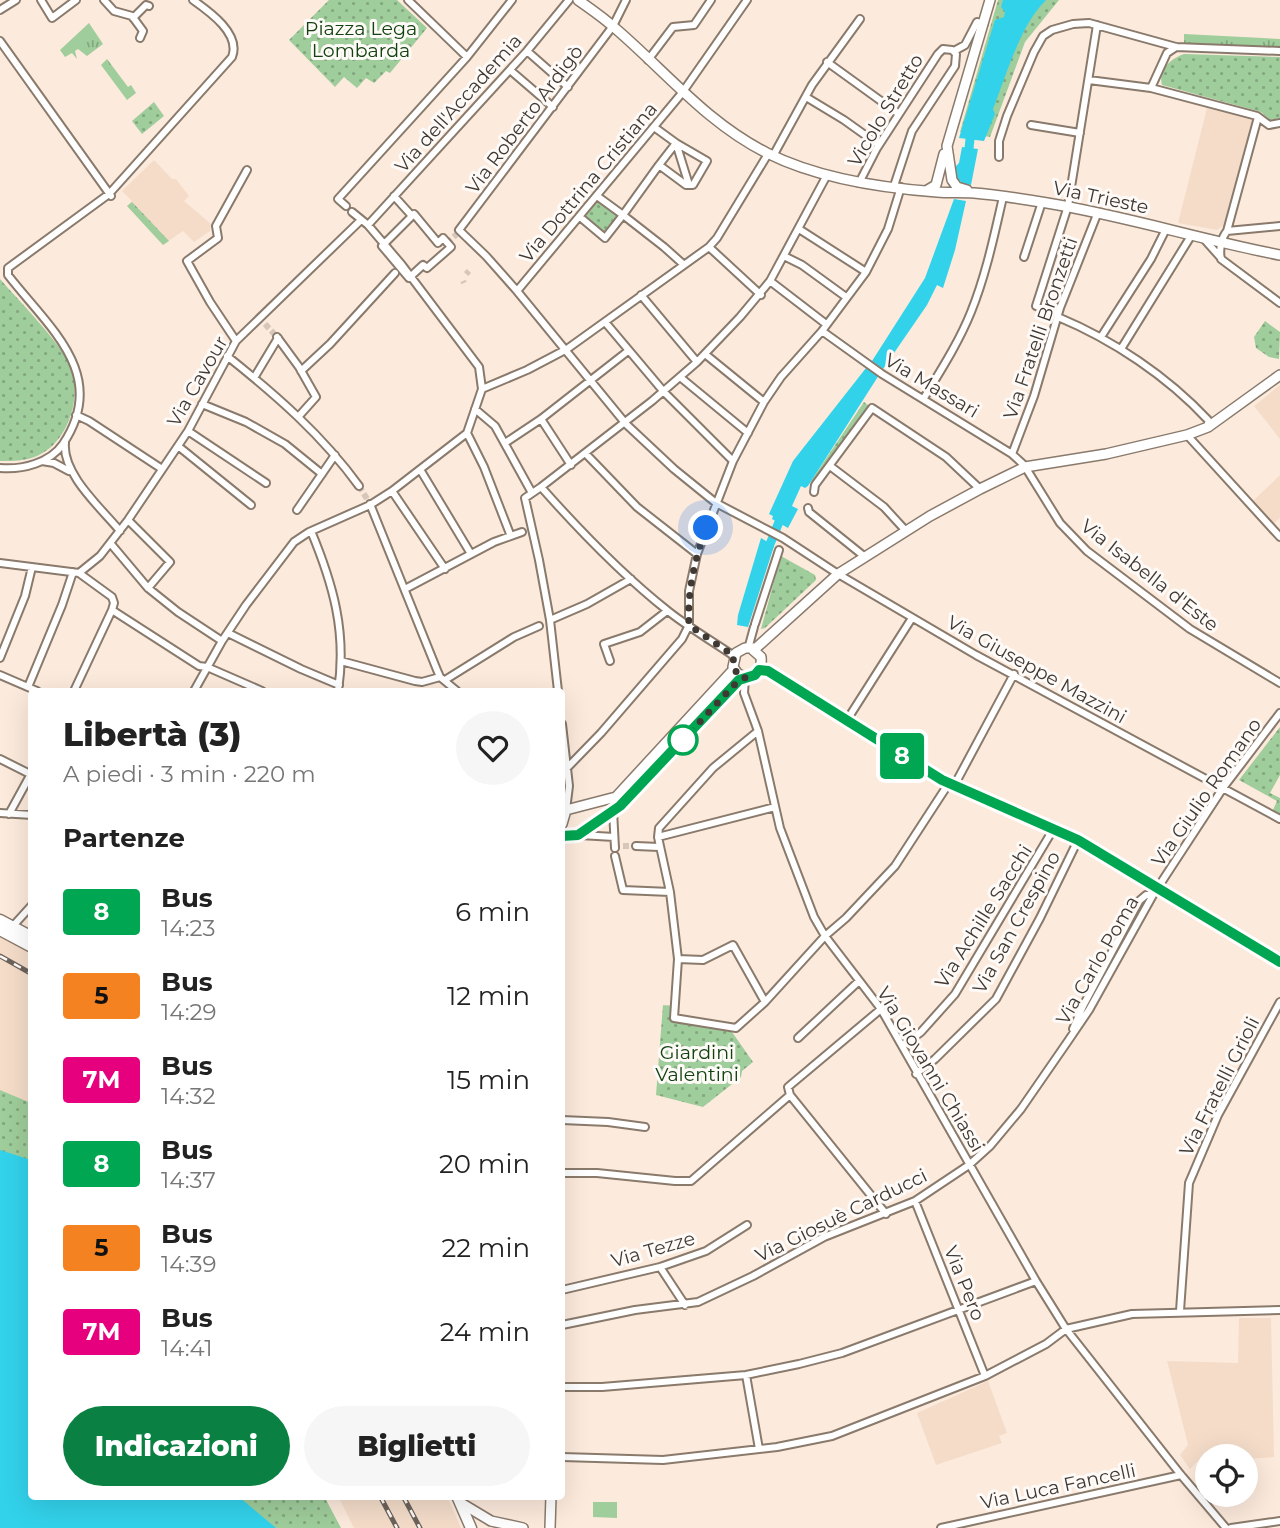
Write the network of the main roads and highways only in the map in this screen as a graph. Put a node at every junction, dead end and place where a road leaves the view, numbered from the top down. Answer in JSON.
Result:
{"nodes":[{"id":1,"x":0,"y":920,"type":"edge"},
{"id":2,"x":0,"y":928,"type":"edge"},
{"id":3,"x":28,"y":935,"type":"edge"},
{"id":4,"x":28,"y":945,"type":"edge"},
{"id":5,"x":458,"y":1500,"type":"edge"},
{"id":6,"x":471,"y":1528,"type":"edge"}],
"edges":[{"from":1,"to":3,"type":"main road"},
{"from":2,"to":4,"type":"main road"},
{"from":5,"to":6,"type":"main road"}]}
